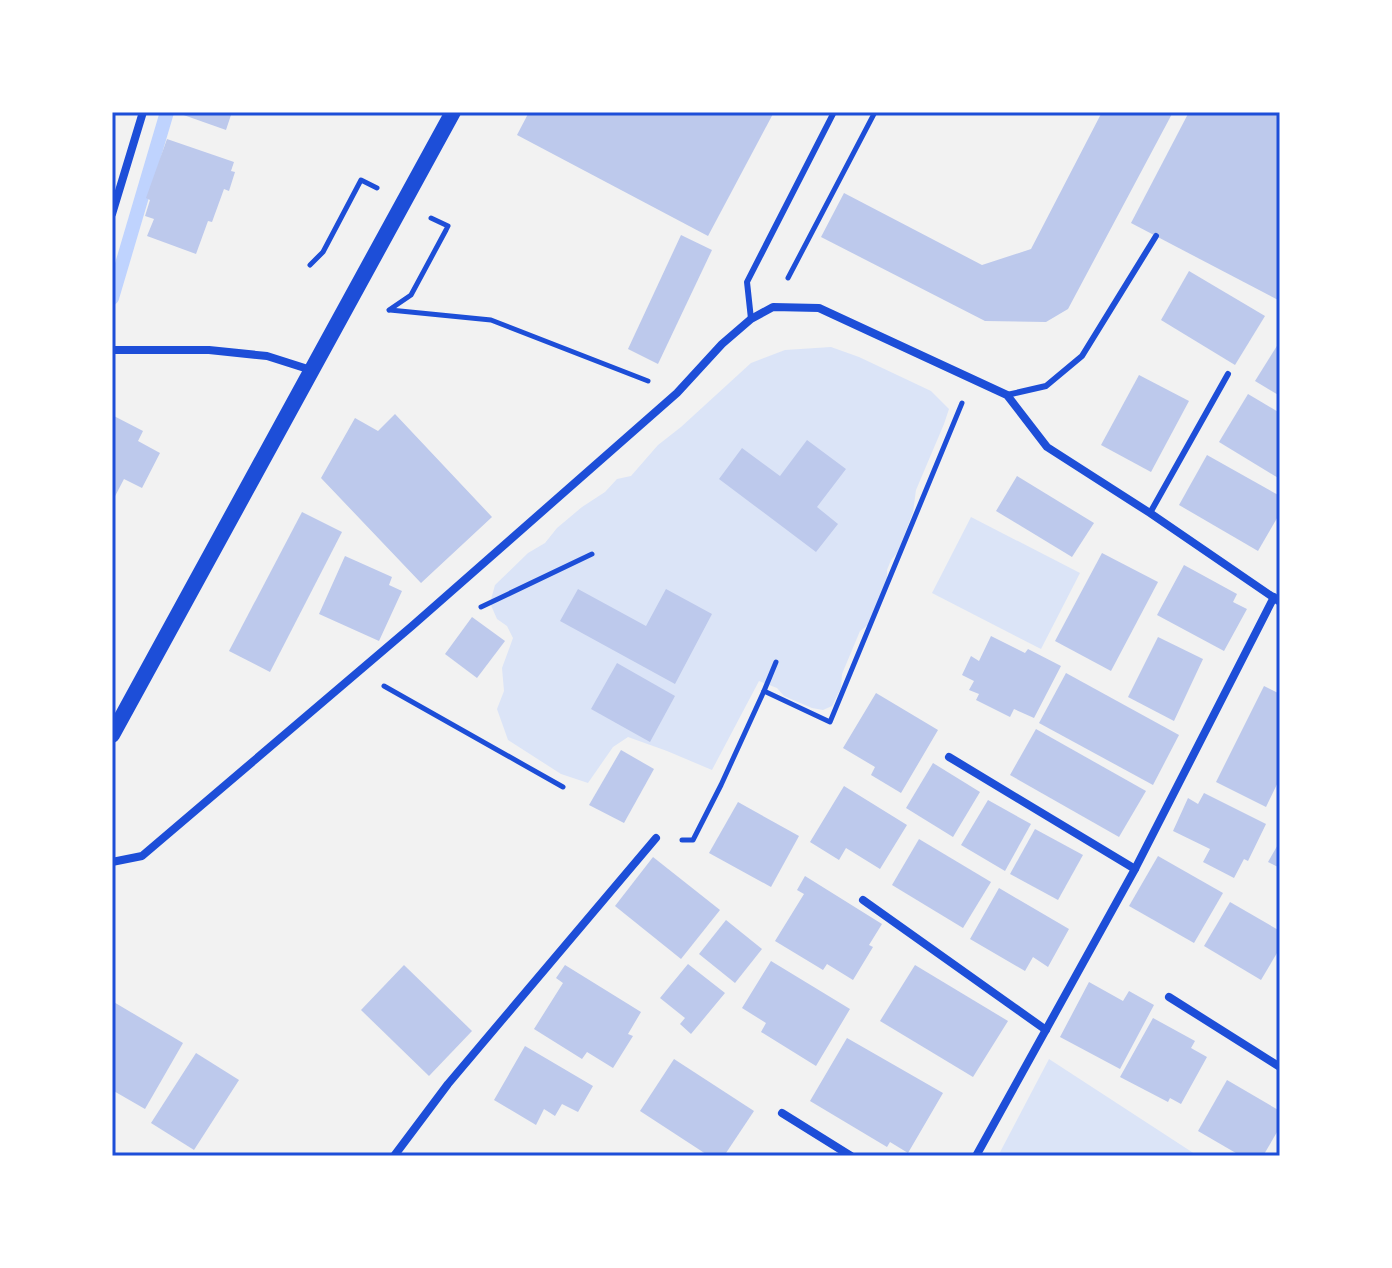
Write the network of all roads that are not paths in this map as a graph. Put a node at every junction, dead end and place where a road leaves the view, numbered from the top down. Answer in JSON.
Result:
{"nodes":[{"id":1,"x":143,"y":112,"type":"edge"},
{"id":2,"x":453,"y":112,"type":"edge"},
{"id":3,"x":834,"y":112,"type":"edge"},
{"id":4,"x":112,"y":214,"type":"edge"},
{"id":5,"x":1156,"y":236,"type":"dead end"},
{"id":6,"x":751,"y":319,"type":"junction"},
{"id":7,"x":112,"y":350,"type":"edge"},
{"id":8,"x":312,"y":371,"type":"junction"},
{"id":9,"x":1228,"y":374,"type":"dead end"},
{"id":10,"x":1007,"y":395,"type":"junction"},
{"id":11,"x":1150,"y":513,"type":"junction"},
{"id":12,"x":1277,"y":600,"type":"edge"},
{"id":13,"x":112,"y":735,"type":"edge"},
{"id":14,"x":949,"y":757,"type":"dead end"},
{"id":15,"x":656,"y":838,"type":"road end"},
{"id":16,"x":112,"y":862,"type":"edge"},
{"id":17,"x":1135,"y":869,"type":"junction"},
{"id":18,"x":863,"y":900,"type":"dead end"},
{"id":19,"x":1169,"y":997,"type":"dead end"},
{"id":20,"x":1046,"y":1030,"type":"junction"},
{"id":21,"x":1280,"y":1067,"type":"edge"},
{"id":22,"x":782,"y":1113,"type":"dead end"},
{"id":23,"x":394,"y":1156,"type":"edge"},
{"id":24,"x":851,"y":1156,"type":"edge"},
{"id":25,"x":976,"y":1156,"type":"edge"}],
"edges":[{"from":1,"to":4,"type":"street"},
{"from":2,"to":8,"type":"main road"},
{"from":3,"to":6,"type":"lane"},
{"from":5,"to":10,"type":"lane"},
{"from":6,"to":10,"type":"street"},
{"from":6,"to":16,"type":"street"},
{"from":7,"to":8,"type":"street"},
{"from":8,"to":13,"type":"main road"},
{"from":9,"to":11,"type":"lane"},
{"from":10,"to":11,"type":"street"},
{"from":11,"to":12,"type":"street"},
{"from":12,"to":17,"type":"street"},
{"from":14,"to":17,"type":"street"},
{"from":15,"to":23,"type":"street"},
{"from":17,"to":20,"type":"street"},
{"from":18,"to":20,"type":"street"},
{"from":19,"to":21,"type":"street"},
{"from":20,"to":25,"type":"street"},
{"from":22,"to":24,"type":"street"}]}
